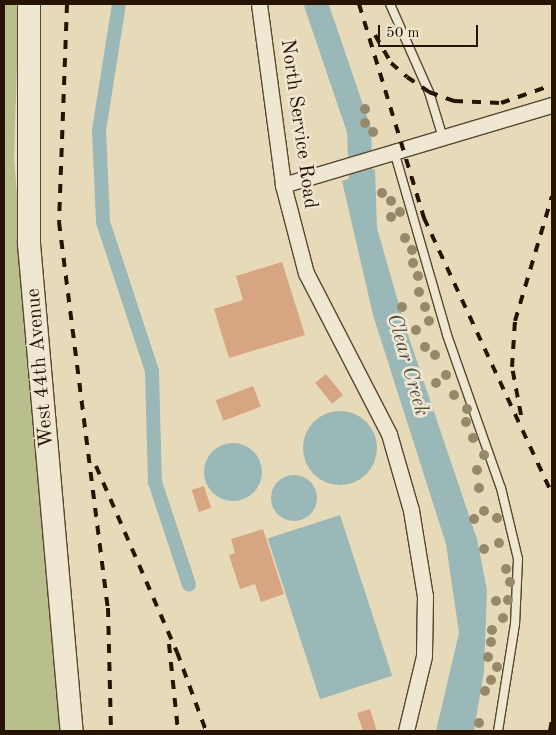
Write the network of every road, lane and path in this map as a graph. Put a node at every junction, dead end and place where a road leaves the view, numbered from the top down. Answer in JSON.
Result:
{"nodes":[{"id":1,"x":29,"y":4,"type":"edge"},
{"id":2,"x":259,"y":4,"type":"edge"},
{"id":3,"x":390,"y":4,"type":"edge"},
{"id":4,"x":552,"y":105,"type":"edge"},
{"id":5,"x":443,"y":138,"type":"junction"},
{"id":6,"x":388,"y":153,"type":"junction"},
{"id":7,"x":283,"y":185,"type":"junction"},
{"id":8,"x":72,"y":731,"type":"edge"},
{"id":9,"x":406,"y":731,"type":"edge"},
{"id":10,"x":498,"y":731,"type":"edge"}],
"edges":[{"from":1,"to":8,"type":"street","name":"West 44th Avenue"},
{"from":2,"to":7,"type":"street","name":"North Service Road"},
{"from":3,"to":5,"type":"lane"},
{"from":4,"to":5,"type":"street"},
{"from":5,"to":6,"type":"street"},
{"from":6,"to":7,"type":"street"},
{"from":6,"to":10,"type":"lane"},
{"from":7,"to":9,"type":"street","name":"North Service Road"}]}
